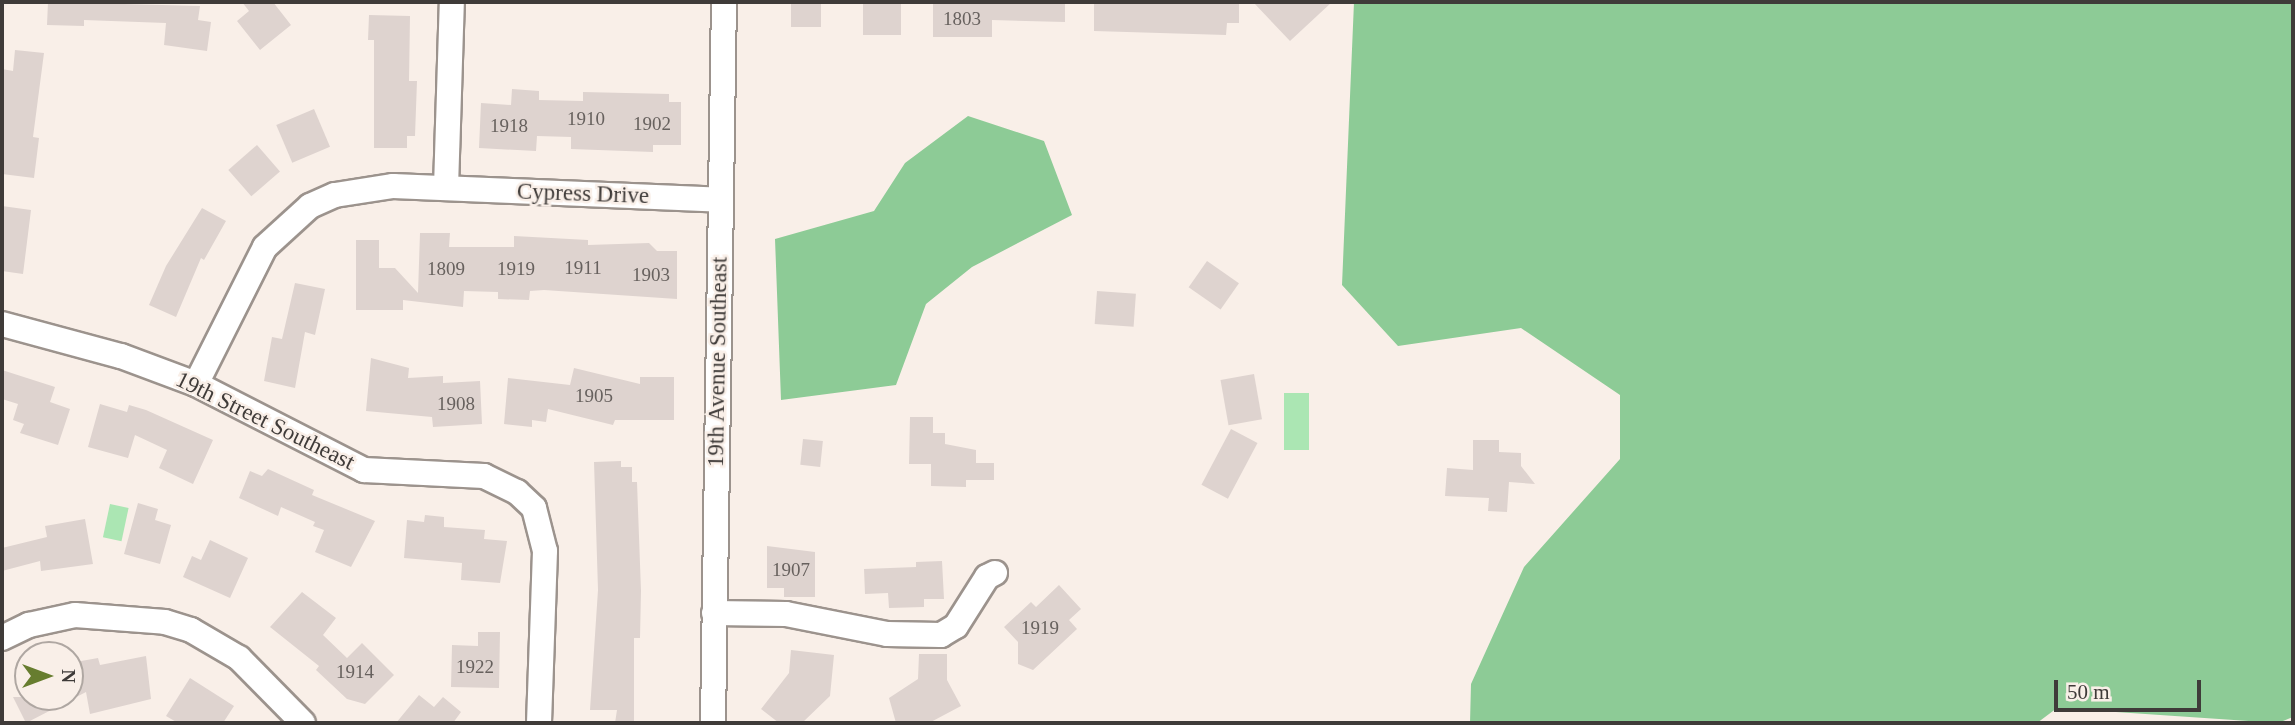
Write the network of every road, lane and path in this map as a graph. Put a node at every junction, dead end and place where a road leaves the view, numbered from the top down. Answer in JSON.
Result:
{"nodes":[{"id":1,"x":452,"y":2,"type":"edge"},
{"id":2,"x":724,"y":2,"type":"edge"},
{"id":3,"x":446,"y":188,"type":"junction"},
{"id":4,"x":720,"y":200,"type":"junction"},
{"id":5,"x":2,"y":324,"type":"edge"},
{"id":6,"x":196,"y":384,"type":"junction"},
{"id":7,"x":995,"y":573,"type":"dead end"},
{"id":8,"x":714,"y":613,"type":"junction"},
{"id":9,"x":2,"y":638,"type":"edge"},
{"id":10,"x":303,"y":723,"type":"edge"},
{"id":11,"x":539,"y":723,"type":"edge"},
{"id":12,"x":713,"y":723,"type":"edge"}],
"edges":[{"from":1,"to":3,"type":"street"},
{"from":2,"to":4,"type":"street","name":"19th Avenue Southeast"},
{"from":3,"to":4,"type":"street","name":"Cypress Drive"},
{"from":3,"to":6,"type":"street","name":"Cypress Drive"},
{"from":4,"to":8,"type":"street","name":"19th Avenue Southeast"},
{"from":5,"to":6,"type":"street","name":"19th Street Southeast"},
{"from":6,"to":11,"type":"street","name":"19th Street Southeast"},
{"from":7,"to":8,"type":"street"},
{"from":8,"to":12,"type":"street","name":"19th Avenue Southeast"},
{"from":9,"to":10,"type":"street"}]}
